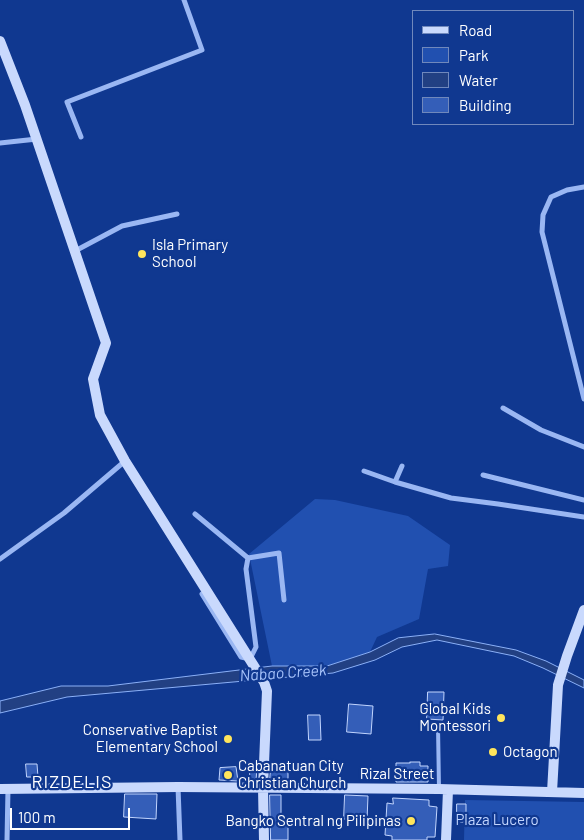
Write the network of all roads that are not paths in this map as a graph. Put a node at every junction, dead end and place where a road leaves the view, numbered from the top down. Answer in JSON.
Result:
{"nodes":[{"id":1,"x":184,"y":0,"type":"edge"},
{"id":2,"x":0,"y":41,"type":"edge"},
{"id":3,"x":81,"y":137,"type":"dead end"},
{"id":4,"x":37,"y":138,"type":"junction"},
{"id":5,"x":0,"y":143,"type":"edge"},
{"id":6,"x":584,"y":187,"type":"edge"},
{"id":7,"x":177,"y":214,"type":"dead end"},
{"id":8,"x":75,"y":251,"type":"junction"},
{"id":9,"x":584,"y":398,"type":"edge"},
{"id":10,"x":503,"y":408,"type":"dead end"},
{"id":11,"x":584,"y":447,"type":"edge"},
{"id":12,"x":125,"y":462,"type":"junction"},
{"id":13,"x":402,"y":466,"type":"dead end"},
{"id":14,"x":364,"y":471,"type":"dead end"},
{"id":15,"x":483,"y":475,"type":"dead end"},
{"id":16,"x":395,"y":482,"type":"junction"},
{"id":17,"x":584,"y":500,"type":"edge"},
{"id":18,"x":195,"y":514,"type":"dead end"},
{"id":19,"x":584,"y":517,"type":"edge"},
{"id":20,"x":1,"y":556,"type":"edge"},
{"id":21,"x":248,"y":558,"type":"junction"},
{"id":22,"x":202,"y":594,"type":"dead end"},
{"id":23,"x":284,"y":600,"type":"dead end"},
{"id":24,"x":584,"y":610,"type":"edge"},
{"id":25,"x":252,"y":663,"type":"junction"},
{"id":26,"x":438,"y":726,"type":"dead end"},
{"id":27,"x":178,"y":787,"type":"junction"},
{"id":28,"x":263,"y":788,"type":"junction"},
{"id":29,"x":4,"y":789,"type":"edge"},
{"id":30,"x":443,"y":789,"type":"junction"},
{"id":31,"x":552,"y":792,"type":"junction"},
{"id":32,"x":584,"y":793,"type":"edge"},
{"id":33,"x":7,"y":840,"type":"edge"},
{"id":34,"x":180,"y":840,"type":"edge"},
{"id":35,"x":264,"y":840,"type":"edge"},
{"id":36,"x":446,"y":840,"type":"edge"}],
"edges":[{"from":1,"to":3,"type":"street"},
{"from":2,"to":4,"type":"street"},
{"from":4,"to":5,"type":"street"},
{"from":4,"to":8,"type":"street"},
{"from":6,"to":9,"type":"street"},
{"from":7,"to":8,"type":"street"},
{"from":8,"to":12,"type":"street"},
{"from":10,"to":11,"type":"street"},
{"from":12,"to":20,"type":"street"},
{"from":12,"to":25,"type":"street"},
{"from":13,"to":16,"type":"street"},
{"from":14,"to":16,"type":"street"},
{"from":15,"to":17,"type":"street"},
{"from":16,"to":19,"type":"street"},
{"from":18,"to":21,"type":"street"},
{"from":21,"to":23,"type":"street"},
{"from":21,"to":25,"type":"street"},
{"from":22,"to":25,"type":"street"},
{"from":24,"to":31,"type":"street"},
{"from":25,"to":28,"type":"street"},
{"from":26,"to":30,"type":"lane"},
{"from":27,"to":28,"type":"street","name":"Rizal Street"},
{"from":27,"to":29,"type":"street","name":"Rizal Street"},
{"from":27,"to":34,"type":"street"},
{"from":28,"to":30,"type":"street","name":"Rizal Street"},
{"from":28,"to":35,"type":"street"},
{"from":29,"to":33,"type":"street"},
{"from":30,"to":31,"type":"street","name":"Rizal Street"},
{"from":30,"to":36,"type":"street"},
{"from":31,"to":32,"type":"street","name":"Rizal Street"}]}
